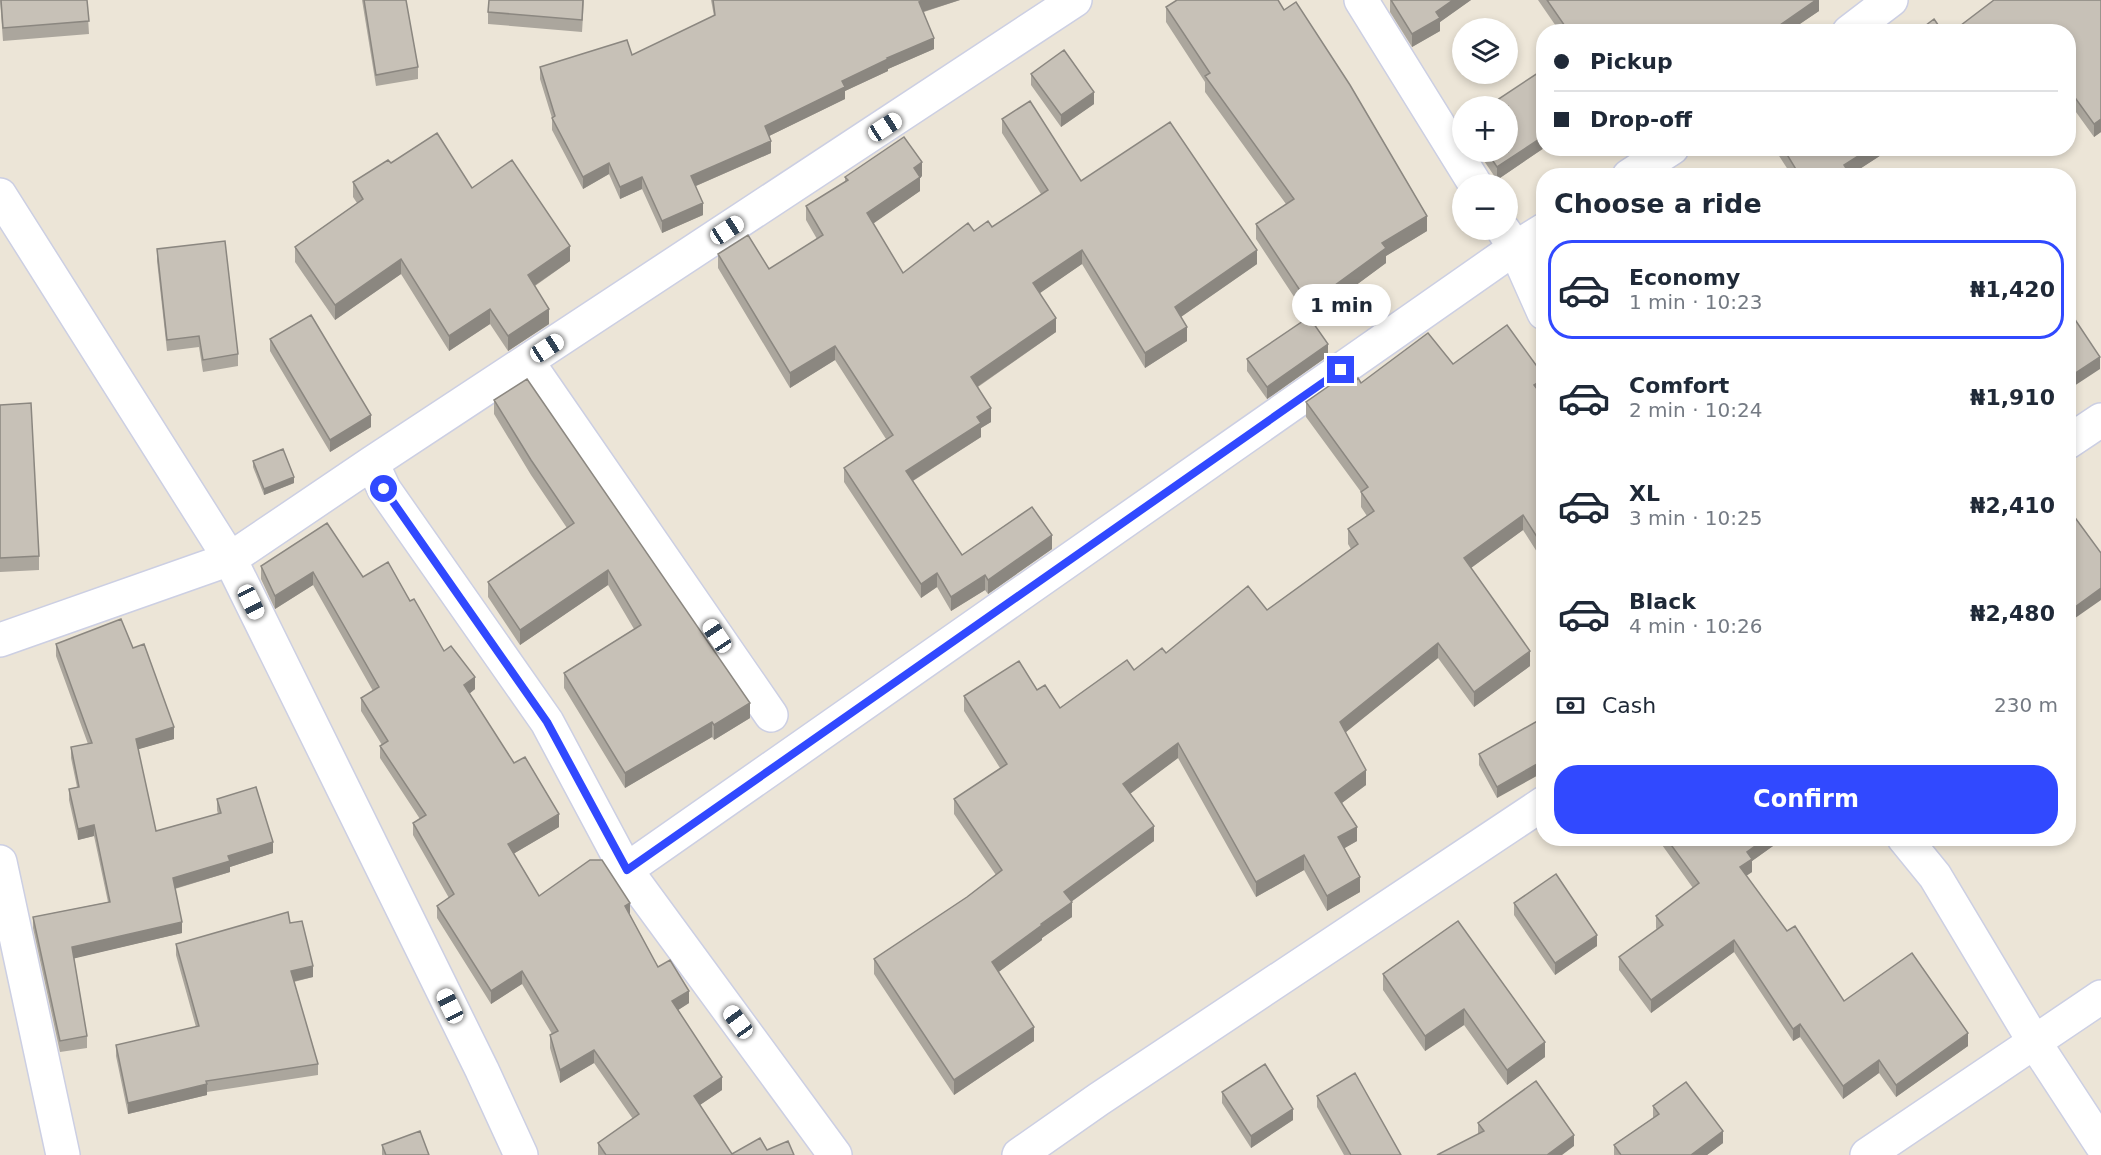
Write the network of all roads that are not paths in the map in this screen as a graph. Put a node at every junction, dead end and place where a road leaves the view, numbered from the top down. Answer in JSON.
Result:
{"nodes":[{"id":1,"x":1075,"y":0,"type":"edge"},
{"id":2,"x":1361,"y":0,"type":"edge"},
{"id":3,"x":1891,"y":0,"type":"edge"},
{"id":4,"x":1860,"y":24,"type":"edge"},
{"id":5,"x":1660,"y":156,"type":"edge"},
{"id":6,"x":1641,"y":168,"type":"edge"},
{"id":7,"x":1470,"y":174,"type":"edge"},
{"id":8,"x":0,"y":195,"type":"edge"},
{"id":9,"x":1536,"y":232,"type":"edge"},
{"id":10,"x":1518,"y":237,"type":"edge"},
{"id":11,"x":1508,"y":240,"type":"edge"},
{"id":12,"x":1509,"y":240,"type":"edge"},
{"id":13,"x":1536,"y":296,"type":"edge"},
{"id":14,"x":527,"y":361,"type":"junction"},
{"id":15,"x":2101,"y":420,"type":"edge"},
{"id":16,"x":2076,"y":437,"type":"edge"},
{"id":17,"x":372,"y":463,"type":"junction"},
{"id":18,"x":230,"y":559,"type":"junction"},
{"id":19,"x":0,"y":640,"type":"edge"},
{"id":20,"x":771,"y":715,"type":"dead end"},
{"id":21,"x":1536,"y":808,"type":"edge"},
{"id":22,"x":1911,"y":846,"type":"edge"},
{"id":23,"x":0,"y":862,"type":"edge"},
{"id":24,"x":627,"y":870,"type":"junction"},
{"id":25,"x":2101,"y":997,"type":"edge"},
{"id":26,"x":2035,"y":1044,"type":"junction"},
{"id":27,"x":2101,"y":1144,"type":"edge"},
{"id":28,"x":63,"y":1155,"type":"edge"},
{"id":29,"x":520,"y":1155,"type":"edge"},
{"id":30,"x":835,"y":1155,"type":"edge"},
{"id":31,"x":1019,"y":1155,"type":"edge"},
{"id":32,"x":1867,"y":1155,"type":"edge"}],
"edges":[{"from":1,"to":14,"type":"street"},
{"from":2,"to":7,"type":"street"},
{"from":3,"to":4,"type":"street"},
{"from":5,"to":6,"type":"street"},
{"from":8,"to":18,"type":"street"},
{"from":9,"to":10,"type":"street"},
{"from":11,"to":24,"type":"street"},
{"from":12,"to":13,"type":"street"},
{"from":14,"to":17,"type":"street"},
{"from":14,"to":20,"type":"street"},
{"from":15,"to":16,"type":"street"},
{"from":17,"to":18,"type":"street"},
{"from":17,"to":24,"type":"street"},
{"from":18,"to":19,"type":"street"},
{"from":18,"to":29,"type":"street"},
{"from":21,"to":31,"type":"street"},
{"from":22,"to":26,"type":"street"},
{"from":23,"to":28,"type":"street"},
{"from":24,"to":30,"type":"street"},
{"from":25,"to":26,"type":"street"},
{"from":26,"to":27,"type":"street"},
{"from":26,"to":32,"type":"street"}]}
